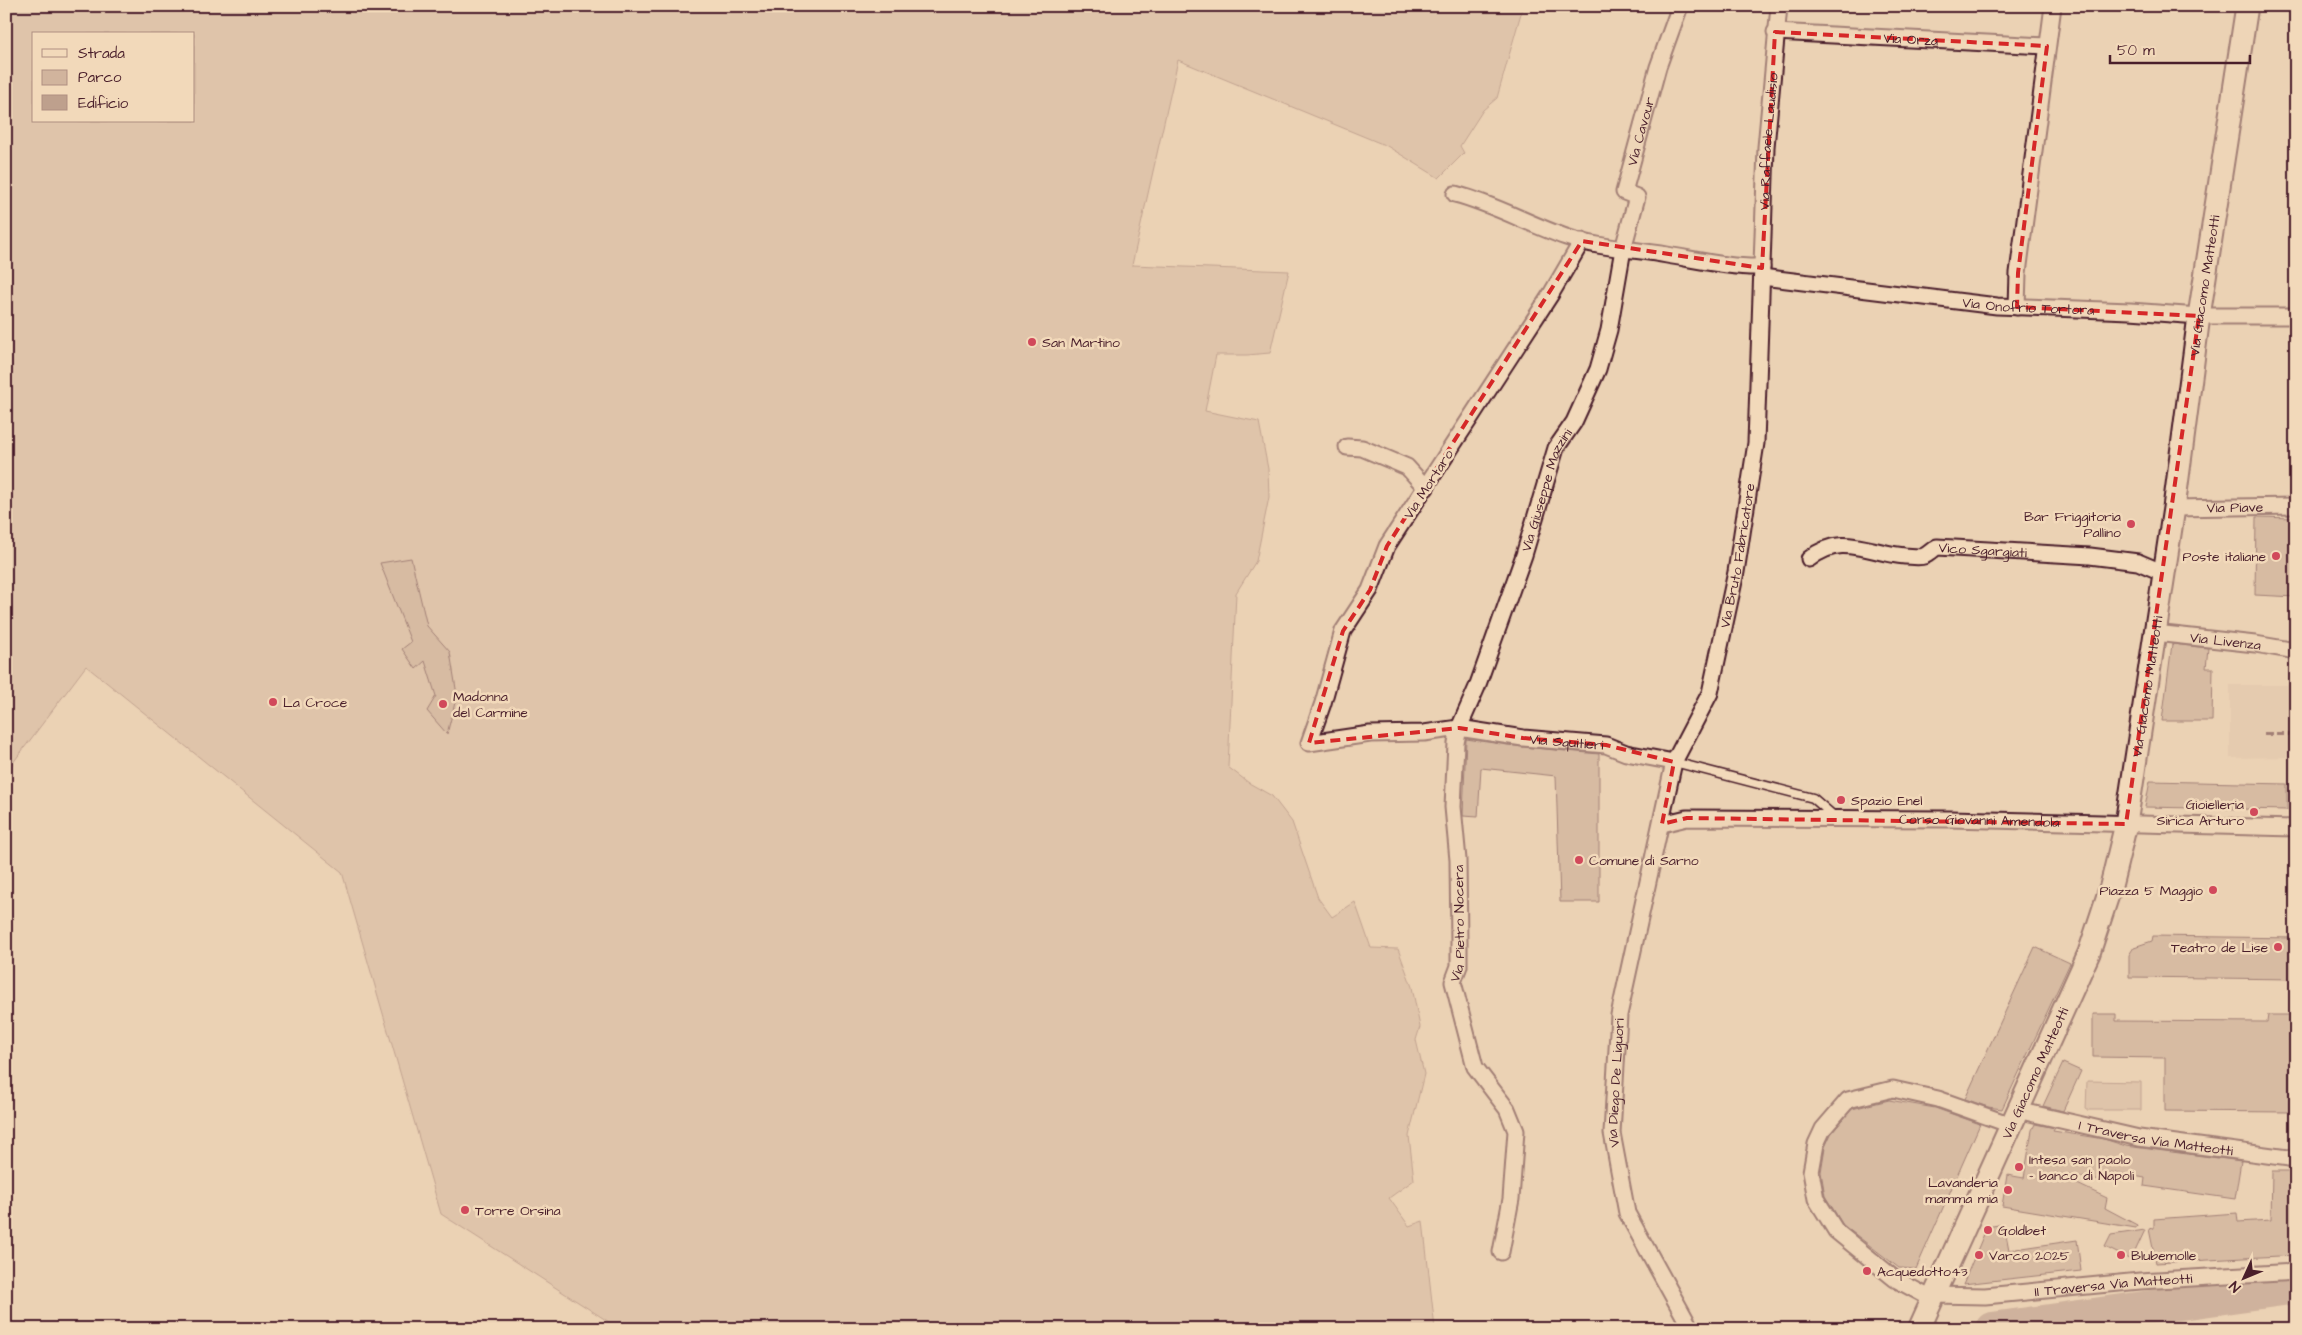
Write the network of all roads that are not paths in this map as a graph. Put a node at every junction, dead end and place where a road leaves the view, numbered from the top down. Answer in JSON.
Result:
{"nodes":[{"id":1,"x":1680,"y":6,"type":"edge"},
{"id":2,"x":1779,"y":6,"type":"edge"},
{"id":3,"x":2053,"y":6,"type":"edge"},
{"id":4,"x":2247,"y":6,"type":"edge"},
{"id":5,"x":1775,"y":32,"type":"junction"},
{"id":6,"x":2047,"y":46,"type":"junction"},
{"id":7,"x":1455,"y":194,"type":"dead end"},
{"id":8,"x":1582,"y":241,"type":"junction"},
{"id":9,"x":1623,"y":249,"type":"junction"},
{"id":10,"x":1762,"y":272,"type":"junction"},
{"id":11,"x":2017,"y":307,"type":"junction"},
{"id":12,"x":2199,"y":316,"type":"junction"},
{"id":13,"x":2296,"y":316,"type":"edge"},
{"id":14,"x":1347,"y":447,"type":"dead end"},
{"id":15,"x":1426,"y":488,"type":"junction"},
{"id":16,"x":2296,"y":506,"type":"edge"},
{"id":17,"x":2174,"y":508,"type":"junction"},
{"id":18,"x":1809,"y":560,"type":"dead end"},
{"id":19,"x":2164,"y":572,"type":"junction"},
{"id":20,"x":2155,"y":633,"type":"junction"},
{"id":21,"x":2296,"y":651,"type":"edge"},
{"id":22,"x":1459,"y":728,"type":"junction"},
{"id":23,"x":1309,"y":744,"type":"joint"},
{"id":24,"x":1674,"y":762,"type":"junction"},
{"id":25,"x":1838,"y":818,"type":"junction"},
{"id":26,"x":1662,"y":824,"type":"junction"},
{"id":27,"x":2126,"y":824,"type":"junction"},
{"id":28,"x":2296,"y":828,"type":"edge"},
{"id":29,"x":2014,"y":1118,"type":"junction"},
{"id":30,"x":2296,"y":1159,"type":"edge"},
{"id":31,"x":1501,"y":1252,"type":"dead end"},
{"id":32,"x":2296,"y":1272,"type":"edge"},
{"id":33,"x":1927,"y":1310,"type":"edge"},
{"id":34,"x":1690,"y":1329,"type":"edge"}],
"edges":[{"from":1,"to":9,"type":"street","name":"Via Cavour"},
{"from":2,"to":5,"type":"street","name":"Via Raffaele Laudisio"},
{"from":3,"to":6,"type":"street"},
{"from":4,"to":12,"type":"street","name":"Via Giacomo Matteotti"},
{"from":5,"to":6,"type":"street","name":"Via Orza"},
{"from":5,"to":10,"type":"street","name":"Via Raffaele Laudisio"},
{"from":6,"to":11,"type":"street"},
{"from":7,"to":8,"type":"street","name":"Via Onofrio Tortora"},
{"from":8,"to":9,"type":"street","name":"Via Onofrio Tortora"},
{"from":8,"to":15,"type":"street","name":"Via Mortaro"},
{"from":9,"to":10,"type":"street","name":"Via Onofrio Tortora"},
{"from":9,"to":22,"type":"street","name":"Via Giuseppe Mazzini"},
{"from":10,"to":11,"type":"street","name":"Via Onofrio Tortora"},
{"from":10,"to":24,"type":"street","name":"Via Bruto Fabricatore"},
{"from":11,"to":12,"type":"street","name":"Via Onofrio Tortora"},
{"from":12,"to":13,"type":"street","name":"Via Onofrio Tortora"},
{"from":12,"to":17,"type":"street","name":"Via Giacomo Matteotti"},
{"from":14,"to":15,"type":"street"},
{"from":15,"to":23,"type":"street","name":"Via Mortaro"},
{"from":16,"to":17,"type":"street","name":"Via Piave"},
{"from":17,"to":19,"type":"street","name":"Via Giacomo Matteotti"},
{"from":18,"to":19,"type":"street","name":"Vico Sgargiati"},
{"from":19,"to":20,"type":"street","name":"Via Giacomo Matteotti"},
{"from":20,"to":21,"type":"street","name":"Via Livenza"},
{"from":20,"to":27,"type":"street","name":"Via Giacomo Matteotti"},
{"from":22,"to":23,"type":"street","name":"Via Squitieri"},
{"from":22,"to":24,"type":"street","name":"Via Squitieri"},
{"from":22,"to":31,"type":"street","name":"Via Pietro Nocera"},
{"from":24,"to":25,"type":"lane"},
{"from":24,"to":26,"type":"street","name":"Via Bruto Fabricatore"},
{"from":25,"to":26,"type":"street","name":"Corso Giovanni Amendola"},
{"from":25,"to":27,"type":"street","name":"Corso Giovanni Amendola"},
{"from":26,"to":34,"type":"street","name":"Via Diego De Liguori"},
{"from":27,"to":28,"type":"street","name":"Corso Giovanni Amendola"},
{"from":27,"to":29,"type":"street","name":"Via Giacomo Matteotti"},
{"from":29,"to":30,"type":"street","name":"I Traversa Via Matteotti"},
{"from":29,"to":33,"type":"street","name":"Via Giacomo Matteotti"},
{"from":29,"to":33,"type":"street","name":"I Traversa Via Matteotti"},
{"from":32,"to":33,"type":"street","name":"II Traversa Via Matteotti"}]}
